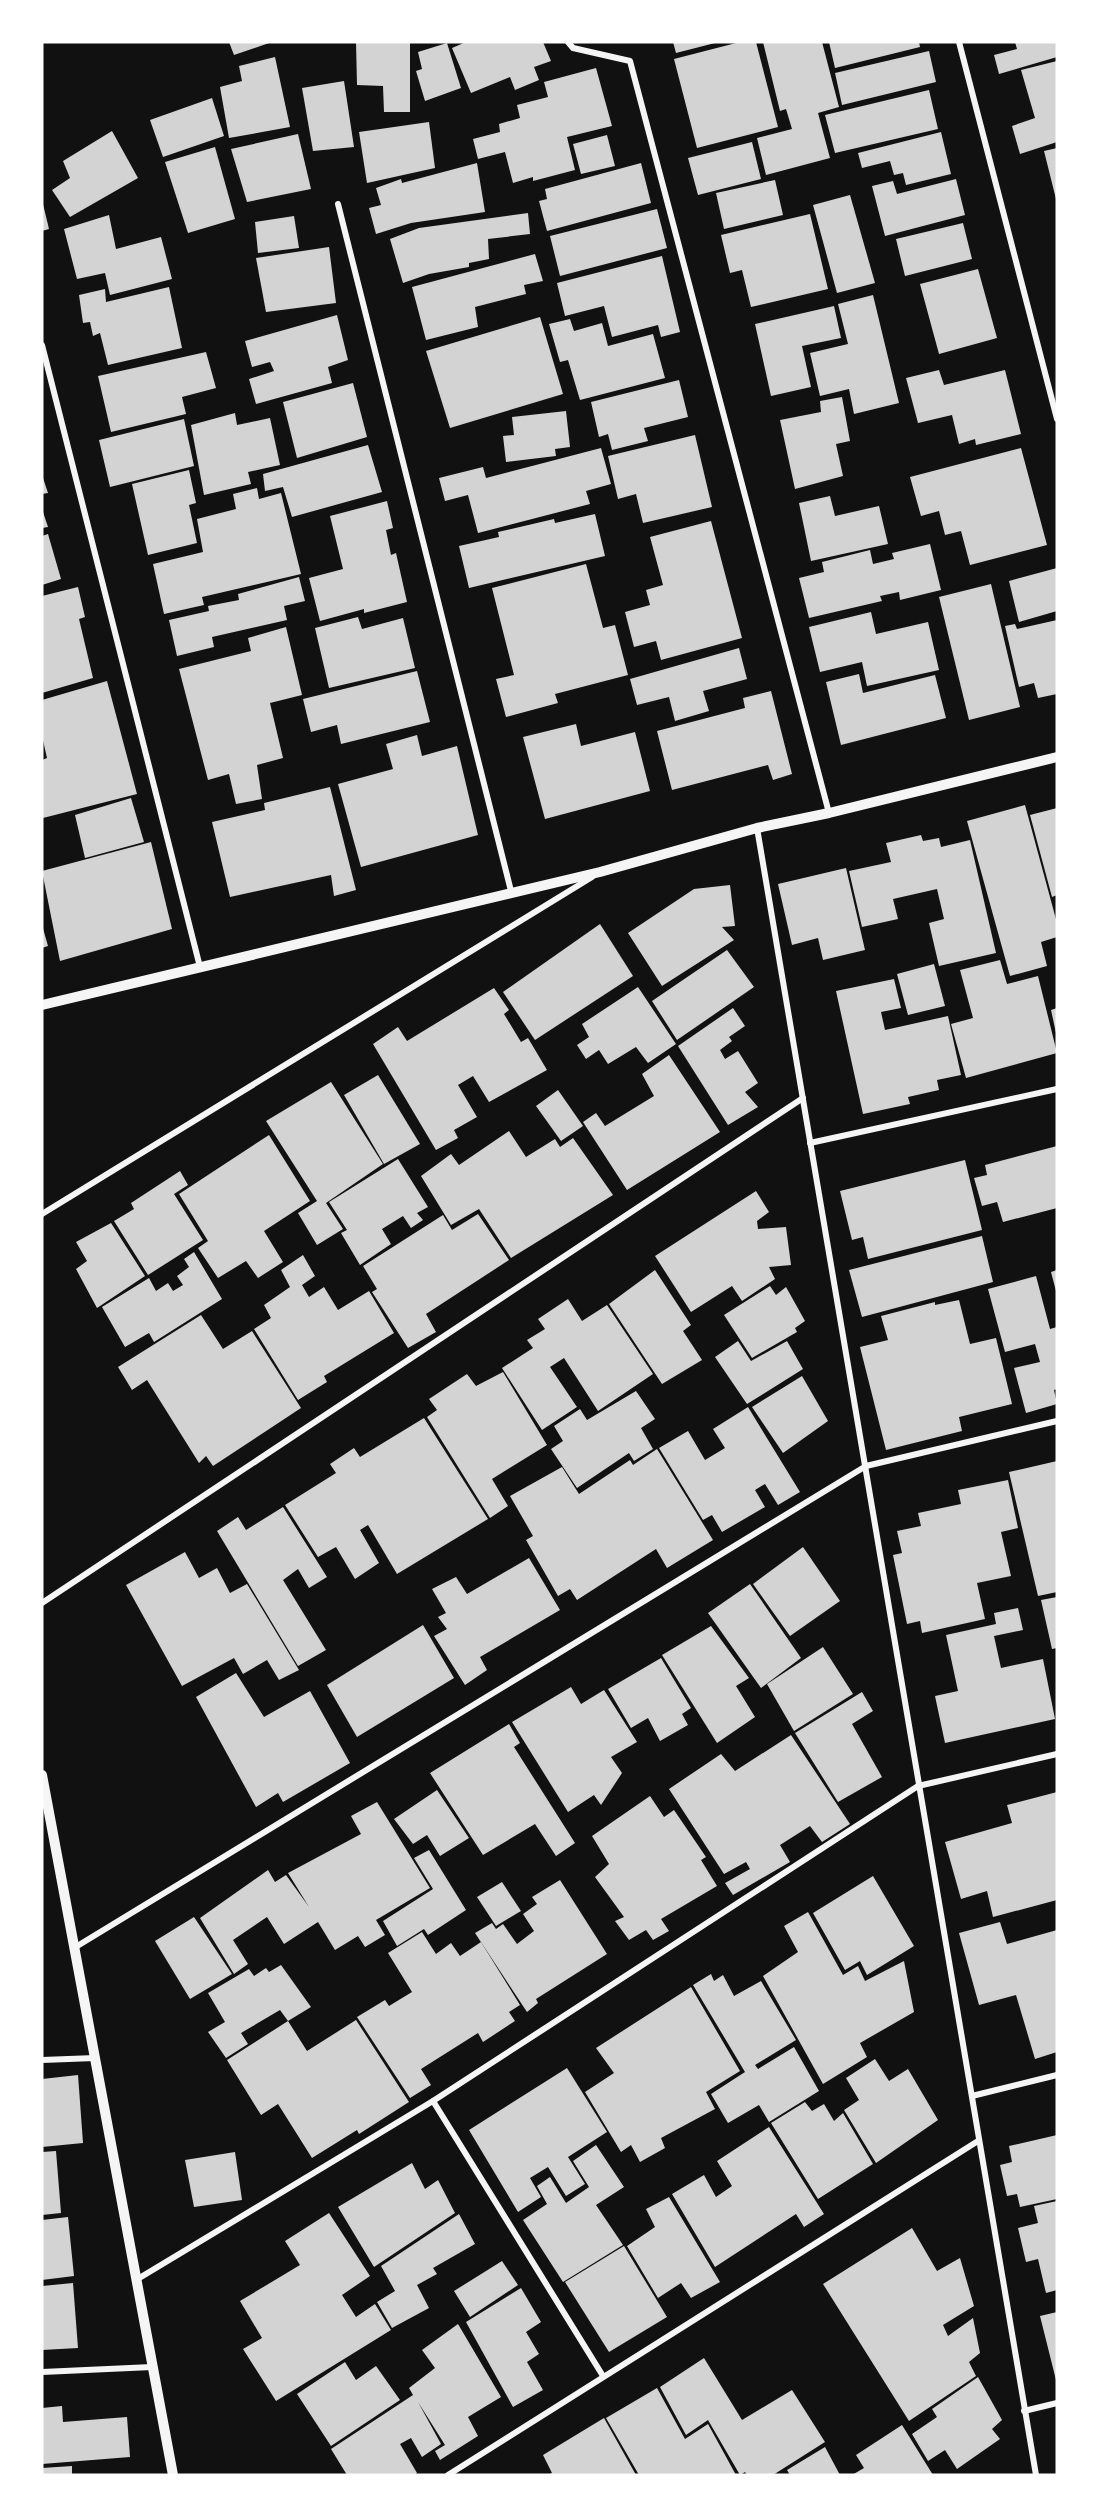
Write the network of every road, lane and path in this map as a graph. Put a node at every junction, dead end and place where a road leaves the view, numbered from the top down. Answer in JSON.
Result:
{"nodes":[{"id":1,"x":568,"y":42,"type":"edge"},
{"id":2,"x":959,"y":42,"type":"edge"},
{"id":3,"x":338,"y":204,"type":"dead end"},
{"id":4,"x":42,"y":345,"type":"edge"},
{"id":5,"x":1057,"y":419,"type":"edge"},
{"id":6,"x":1057,"y":757,"type":"edge"},
{"id":7,"x":829,"y":813,"type":"junction"},
{"id":8,"x":758,"y":828,"type":"junction"},
{"id":9,"x":600,"y":872,"type":"junction"},
{"id":10,"x":511,"y":891,"type":"junction"},
{"id":11,"x":200,"y":967,"type":"junction"},
{"id":12,"x":42,"y":1005,"type":"edge"},
{"id":13,"x":1057,"y":1089,"type":"edge"},
{"id":14,"x":802,"y":1098,"type":"junction"},
{"id":15,"x":810,"y":1143,"type":"junction"},
{"id":16,"x":42,"y":1214,"type":"edge"},
{"id":17,"x":1057,"y":1421,"type":"edge"},
{"id":18,"x":866,"y":1466,"type":"junction"},
{"id":19,"x":42,"y":1603,"type":"edge"},
{"id":20,"x":1057,"y":1754,"type":"edge"},
{"id":21,"x":42,"y":1775,"type":"edge"},
{"id":22,"x":918,"y":1786,"type":"junction"},
{"id":23,"x":74,"y":1948,"type":"junction"},
{"id":24,"x":95,"y":2058,"type":"junction"},
{"id":25,"x":42,"y":2060,"type":"edge"},
{"id":26,"x":1057,"y":2075,"type":"edge"},
{"id":27,"x":972,"y":2096,"type":"junction"},
{"id":28,"x":433,"y":2101,"type":"junction"},
{"id":29,"x":978,"y":2141,"type":"junction"},
{"id":30,"x":136,"y":2280,"type":"junction"},
{"id":31,"x":152,"y":2367,"type":"junction"},
{"id":32,"x":42,"y":2372,"type":"edge"},
{"id":33,"x":603,"y":2376,"type":"junction"},
{"id":34,"x":1057,"y":2403,"type":"edge"},
{"id":35,"x":1024,"y":2411,"type":"junction"},
{"id":36,"x":172,"y":2475,"type":"edge"},
{"id":37,"x":448,"y":2475,"type":"edge"},
{"id":38,"x":1036,"y":2475,"type":"edge"}],
"edges":[{"from":1,"to":7,"type":"street"},
{"from":2,"to":5,"type":"street"},
{"from":3,"to":10,"type":"street"},
{"from":4,"to":11,"type":"street"},
{"from":6,"to":7,"type":"street"},
{"from":7,"to":8,"type":"street"},
{"from":8,"to":9,"type":"street"},
{"from":8,"to":14,"type":"street"},
{"from":9,"to":10,"type":"street"},
{"from":9,"to":16,"type":"street"},
{"from":10,"to":11,"type":"street"},
{"from":11,"to":12,"type":"street"},
{"from":13,"to":15,"type":"street"},
{"from":14,"to":15,"type":"street"},
{"from":14,"to":19,"type":"street"},
{"from":15,"to":18,"type":"street"},
{"from":17,"to":18,"type":"street"},
{"from":18,"to":22,"type":"street"},
{"from":18,"to":23,"type":"street"},
{"from":20,"to":22,"type":"street"},
{"from":21,"to":23,"type":"street"},
{"from":22,"to":27,"type":"street"},
{"from":22,"to":28,"type":"street"},
{"from":23,"to":24,"type":"street"},
{"from":24,"to":25,"type":"street"},
{"from":24,"to":30,"type":"street"},
{"from":26,"to":27,"type":"street"},
{"from":27,"to":29,"type":"street"},
{"from":28,"to":30,"type":"street"},
{"from":28,"to":33,"type":"street"},
{"from":29,"to":33,"type":"street"},
{"from":29,"to":35,"type":"street"},
{"from":30,"to":31,"type":"street"},
{"from":31,"to":32,"type":"street"},
{"from":31,"to":36,"type":"street"},
{"from":33,"to":37,"type":"street"},
{"from":34,"to":35,"type":"street"},
{"from":35,"to":38,"type":"street"}]}
